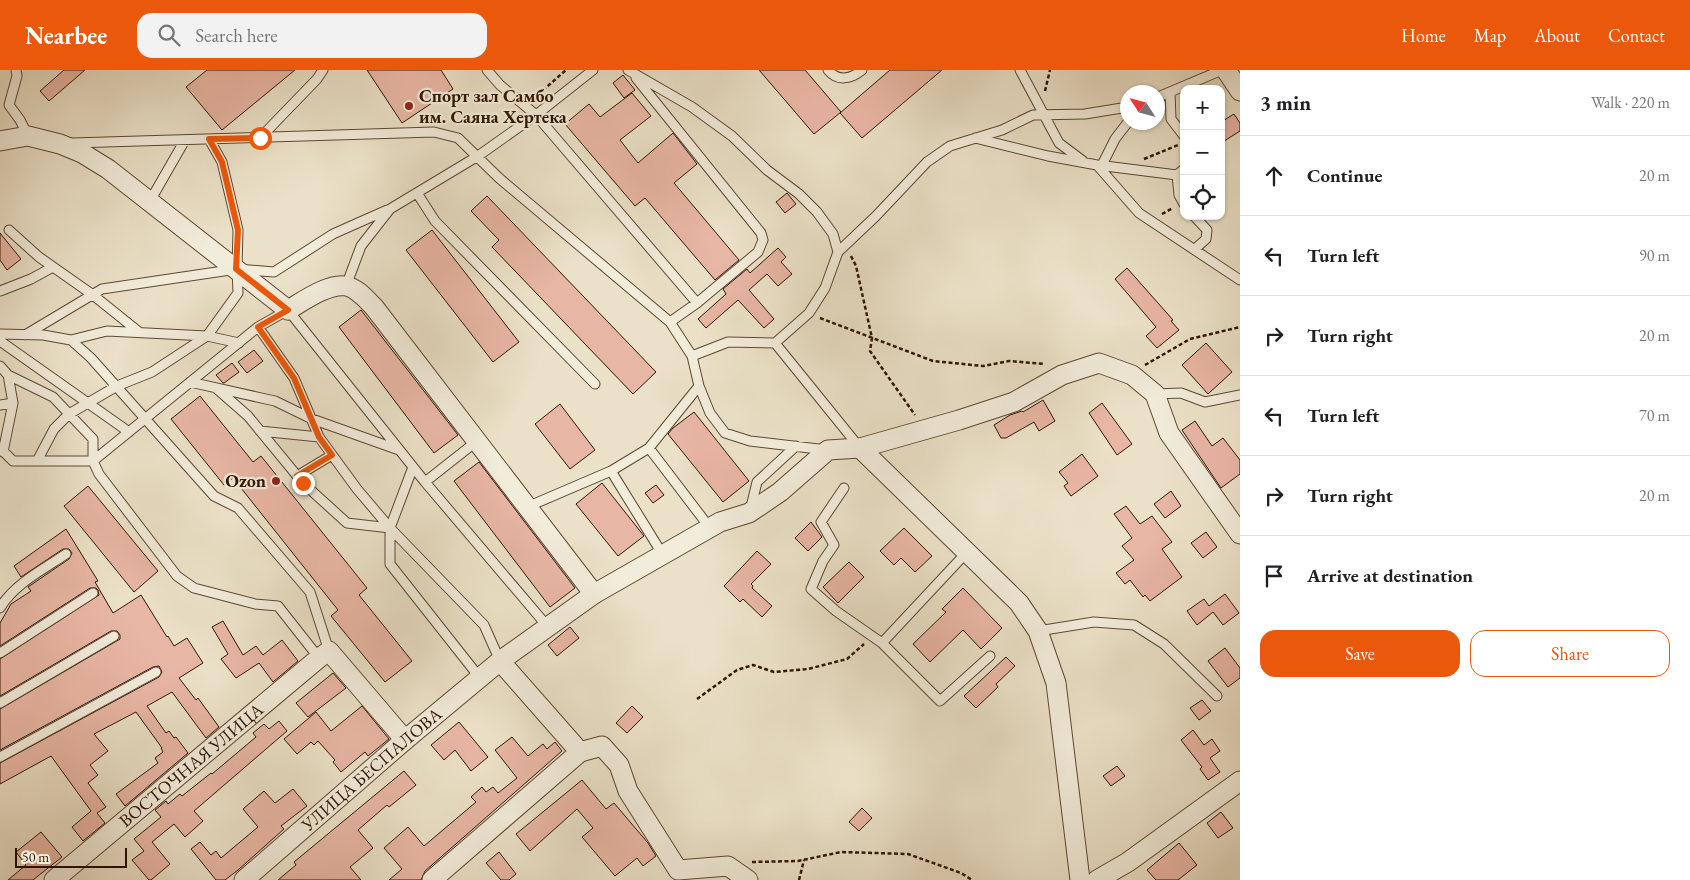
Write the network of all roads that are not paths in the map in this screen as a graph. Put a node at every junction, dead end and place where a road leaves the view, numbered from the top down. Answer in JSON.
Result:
{"nodes":[{"id":1,"x":16,"y":70,"type":"edge"},
{"id":2,"x":323,"y":70,"type":"edge"},
{"id":3,"x":487,"y":70,"type":"edge"},
{"id":4,"x":593,"y":70,"type":"edge"},
{"id":5,"x":828,"y":70,"type":"edge"},
{"id":6,"x":862,"y":70,"type":"edge"},
{"id":7,"x":1020,"y":70,"type":"edge"},
{"id":8,"x":1222,"y":70,"type":"edge"},
{"id":9,"x":1226,"y":70,"type":"edge"},
{"id":10,"x":630,"y":72,"type":"edge"},
{"id":11,"x":1240,"y":91,"type":"edge"},
{"id":12,"x":1170,"y":92,"type":"junction"},
{"id":13,"x":1165,"y":94,"type":"edge"},
{"id":14,"x":1120,"y":108,"type":"edge"},
{"id":15,"x":536,"y":115,"type":"junction"},
{"id":16,"x":1043,"y":115,"type":"junction"},
{"id":17,"x":1122,"y":130,"type":"edge"},
{"id":18,"x":1180,"y":131,"type":"edge"},
{"id":19,"x":28,"y":136,"type":"junction"},
{"id":20,"x":260,"y":138,"type":"junction"},
{"id":21,"x":975,"y":138,"type":"junction"},
{"id":22,"x":209,"y":139,"type":"junction"},
{"id":23,"x":0,"y":140,"type":"edge"},
{"id":24,"x":185,"y":140,"type":"junction"},
{"id":25,"x":60,"y":144,"type":"junction"},
{"id":26,"x":478,"y":156,"type":"junction"},
{"id":27,"x":1087,"y":163,"type":"junction"},
{"id":28,"x":1099,"y":165,"type":"junction"},
{"id":29,"x":1180,"y":172,"type":"edge"},
{"id":30,"x":417,"y":193,"type":"junction"},
{"id":31,"x":1180,"y":197,"type":"edge"},
{"id":32,"x":150,"y":201,"type":"junction"},
{"id":33,"x":390,"y":209,"type":"junction"},
{"id":34,"x":1198,"y":220,"type":"edge"},
{"id":35,"x":9,"y":230,"type":"dead end"},
{"id":36,"x":842,"y":249,"type":"junction"},
{"id":37,"x":1196,"y":250,"type":"junction"},
{"id":38,"x":53,"y":267,"type":"junction"},
{"id":39,"x":236,"y":269,"type":"junction"},
{"id":40,"x":1240,"y":280,"type":"edge"},
{"id":41,"x":346,"y":286,"type":"junction"},
{"id":42,"x":0,"y":291,"type":"edge"},
{"id":43,"x":93,"y":295,"type":"junction"},
{"id":44,"x":697,"y":303,"type":"junction"},
{"id":45,"x":288,"y":310,"type":"junction"},
{"id":46,"x":670,"y":322,"type":"junction"},
{"id":47,"x":258,"y":327,"type":"junction"},
{"id":48,"x":139,"y":332,"type":"junction"},
{"id":49,"x":0,"y":334,"type":"edge"},
{"id":50,"x":25,"y":334,"type":"junction"},
{"id":51,"x":207,"y":336,"type":"junction"},
{"id":52,"x":71,"y":340,"type":"junction"},
{"id":53,"x":0,"y":341,"type":"edge"},
{"id":54,"x":239,"y":343,"type":"junction"},
{"id":55,"x":775,"y":343,"type":"junction"},
{"id":56,"x":692,"y":356,"type":"junction"},
{"id":57,"x":0,"y":366,"type":"edge"},
{"id":58,"x":8,"y":374,"type":"junction"},
{"id":59,"x":190,"y":382,"type":"junction"},
{"id":60,"x":595,"y":384,"type":"dead end"},
{"id":61,"x":117,"y":386,"type":"junction"},
{"id":62,"x":699,"y":386,"type":"junction"},
{"id":63,"x":216,"y":388,"type":"junction"},
{"id":64,"x":1156,"y":394,"type":"junction"},
{"id":65,"x":1240,"y":395,"type":"edge"},
{"id":66,"x":13,"y":403,"type":"junction"},
{"id":67,"x":89,"y":404,"type":"junction"},
{"id":68,"x":0,"y":405,"type":"edge"},
{"id":69,"x":69,"y":414,"type":"junction"},
{"id":70,"x":146,"y":418,"type":"junction"},
{"id":71,"x":312,"y":419,"type":"junction"},
{"id":72,"x":260,"y":431,"type":"junction"},
{"id":73,"x":129,"y":432,"type":"junction"},
{"id":74,"x":319,"y":437,"type":"junction"},
{"id":75,"x":477,"y":442,"type":"junction"},
{"id":76,"x":796,"y":446,"type":"junction"},
{"id":77,"x":650,"y":448,"type":"junction"},
{"id":78,"x":860,"y":448,"type":"junction"},
{"id":79,"x":399,"y":450,"type":"junction"},
{"id":80,"x":828,"y":450,"type":"junction"},
{"id":81,"x":1,"y":452,"type":"edge"},
{"id":82,"x":332,"y":455,"type":"junction"},
{"id":83,"x":37,"y":461,"type":"junction"},
{"id":84,"x":93,"y":461,"type":"junction"},
{"id":85,"x":413,"y":467,"type":"junction"},
{"id":86,"x":611,"y":471,"type":"junction"},
{"id":87,"x":297,"y":476,"type":"junction"},
{"id":88,"x":425,"y":482,"type":"junction"},
{"id":89,"x":844,"y":488,"type":"dead end"},
{"id":90,"x":528,"y":507,"type":"junction"},
{"id":91,"x":749,"y":513,"type":"junction"},
{"id":92,"x":390,"y":528,"type":"junction"},
{"id":93,"x":710,"y":528,"type":"junction"},
{"id":94,"x":1240,"y":534,"type":"edge"},
{"id":95,"x":967,"y":552,"type":"junction"},
{"id":96,"x":66,"y":554,"type":"dead end"},
{"id":97,"x":663,"y":555,"type":"junction"},
{"id":98,"x":93,"y":593,"type":"dead end"},
{"id":99,"x":594,"y":594,"type":"junction"},
{"id":100,"x":0,"y":608,"type":"edge"},
{"id":101,"x":548,"y":627,"type":"junction"},
{"id":102,"x":1038,"y":631,"type":"junction"},
{"id":103,"x":114,"y":636,"type":"dead end"},
{"id":104,"x":882,"y":643,"type":"junction"},
{"id":105,"x":0,"y":654,"type":"edge"},
{"id":106,"x":324,"y":655,"type":"junction"},
{"id":107,"x":990,"y":656,"type":"dead end"},
{"id":108,"x":500,"y":661,"type":"junction"},
{"id":109,"x":156,"y":672,"type":"dead end"},
{"id":110,"x":480,"y":678,"type":"junction"},
{"id":111,"x":1217,"y":696,"type":"dead end"},
{"id":112,"x":0,"y":703,"type":"edge"},
{"id":113,"x":405,"y":740,"type":"junction"},
{"id":114,"x":580,"y":752,"type":"junction"},
{"id":115,"x":0,"y":757,"type":"edge"},
{"id":116,"x":1240,"y":781,"type":"edge"},
{"id":117,"x":672,"y":875,"type":"edge"},
{"id":118,"x":54,"y":880,"type":"edge"},
{"id":119,"x":244,"y":880,"type":"edge"},
{"id":120,"x":432,"y":880,"type":"edge"},
{"id":121,"x":748,"y":880,"type":"edge"},
{"id":122,"x":1080,"y":880,"type":"edge"},
{"id":123,"x":1097,"y":880,"type":"edge"}],
"edges":[{"from":1,"to":19,"type":"lane"},
{"from":2,"to":20,"type":"lane"},
{"from":3,"to":15,"type":"lane"},
{"from":4,"to":15,"type":"lane"},
{"from":5,"to":6,"type":"lane"},
{"from":7,"to":16,"type":"lane"},
{"from":8,"to":12,"type":"lane"},
{"from":9,"to":11,"type":"street"},
{"from":10,"to":36,"type":"lane"},
{"from":10,"to":44,"type":"lane"},
{"from":12,"to":13,"type":"lane"},
{"from":12,"to":18,"type":"lane"},
{"from":14,"to":16,"type":"lane"},
{"from":15,"to":26,"type":"lane"},
{"from":15,"to":44,"type":"lane"},
{"from":16,"to":21,"type":"lane"},
{"from":16,"to":27,"type":"lane"},
{"from":17,"to":28,"type":"lane"},
{"from":19,"to":23,"type":"street"},
{"from":19,"to":25,"type":"street"},
{"from":20,"to":22,"type":"lane"},
{"from":20,"to":26,"type":"lane"},
{"from":21,"to":27,"type":"lane"},
{"from":21,"to":36,"type":"lane"},
{"from":22,"to":24,"type":"lane"},
{"from":22,"to":39,"type":"lane"},
{"from":24,"to":25,"type":"lane"},
{"from":24,"to":32,"type":"lane"},
{"from":25,"to":32,"type":"street"},
{"from":26,"to":30,"type":"lane"},
{"from":26,"to":46,"type":"lane"},
{"from":27,"to":28,"type":"lane"},
{"from":28,"to":29,"type":"lane"},
{"from":28,"to":37,"type":"lane"},
{"from":29,"to":31,"type":"lane"},
{"from":30,"to":33,"type":"lane"},
{"from":30,"to":60,"type":"lane"},
{"from":32,"to":39,"type":"street"},
{"from":33,"to":39,"type":"lane"},
{"from":33,"to":41,"type":"lane"},
{"from":34,"to":37,"type":"lane"},
{"from":35,"to":38,"type":"lane"},
{"from":36,"to":55,"type":"lane"},
{"from":37,"to":40,"type":"lane"},
{"from":38,"to":42,"type":"lane"},
{"from":38,"to":43,"type":"lane"},
{"from":39,"to":43,"type":"lane"},
{"from":39,"to":45,"type":"street"},
{"from":39,"to":51,"type":"lane"},
{"from":41,"to":45,"type":"street"},
{"from":41,"to":75,"type":"street"},
{"from":43,"to":48,"type":"lane"},
{"from":43,"to":50,"type":"lane"},
{"from":44,"to":46,"type":"lane"},
{"from":45,"to":47,"type":"lane"},
{"from":45,"to":79,"type":"lane"},
{"from":46,"to":56,"type":"lane"},
{"from":47,"to":54,"type":"lane"},
{"from":47,"to":71,"type":"lane"},
{"from":48,"to":51,"type":"lane"},
{"from":48,"to":52,"type":"lane"},
{"from":49,"to":50,"type":"lane"},
{"from":50,"to":52,"type":"lane"},
{"from":51,"to":54,"type":"lane"},
{"from":51,"to":61,"type":"lane"},
{"from":52,"to":61,"type":"lane"},
{"from":53,"to":67,"type":"lane"},
{"from":54,"to":59,"type":"lane"},
{"from":55,"to":56,"type":"lane"},
{"from":55,"to":78,"type":"lane"},
{"from":56,"to":62,"type":"lane"},
{"from":57,"to":58,"type":"lane"},
{"from":58,"to":66,"type":"lane"},
{"from":58,"to":69,"type":"lane"},
{"from":59,"to":63,"type":"lane"},
{"from":59,"to":70,"type":"lane"},
{"from":61,"to":67,"type":"lane"},
{"from":61,"to":70,"type":"lane"},
{"from":62,"to":76,"type":"lane"},
{"from":62,"to":77,"type":"lane"},
{"from":63,"to":71,"type":"lane"},
{"from":63,"to":72,"type":"lane"},
{"from":64,"to":65,"type":"lane"},
{"from":64,"to":78,"type":"street"},
{"from":64,"to":94,"type":"street"},
{"from":66,"to":68,"type":"lane"},
{"from":66,"to":81,"type":"lane"},
{"from":67,"to":69,"type":"lane"},
{"from":67,"to":73,"type":"lane"},
{"from":69,"to":83,"type":"lane"},
{"from":69,"to":84,"type":"lane"},
{"from":70,"to":73,"type":"lane"},
{"from":70,"to":106,"type":"lane"},
{"from":71,"to":74,"type":"lane"},
{"from":71,"to":79,"type":"lane"},
{"from":72,"to":74,"type":"lane"},
{"from":72,"to":87,"type":"lane"},
{"from":73,"to":84,"type":"lane"},
{"from":74,"to":82,"type":"lane"},
{"from":75,"to":88,"type":"lane"},
{"from":75,"to":90,"type":"street"},
{"from":76,"to":80,"type":"lane"},
{"from":76,"to":91,"type":"lane"},
{"from":77,"to":86,"type":"lane"},
{"from":77,"to":93,"type":"lane"},
{"from":78,"to":80,"type":"street"},
{"from":78,"to":95,"type":"street"},
{"from":79,"to":85,"type":"lane"},
{"from":80,"to":91,"type":"street","name":"УЛИЦА БЕСПАЛОВА"},
{"from":81,"to":83,"type":"lane"},
{"from":82,"to":87,"type":"lane"},
{"from":82,"to":92,"type":"lane"},
{"from":83,"to":84,"type":"lane"},
{"from":84,"to":106,"type":"lane"},
{"from":85,"to":88,"type":"lane"},
{"from":85,"to":92,"type":"lane"},
{"from":86,"to":90,"type":"lane"},
{"from":86,"to":97,"type":"lane"},
{"from":87,"to":92,"type":"lane"},
{"from":88,"to":101,"type":"lane"},
{"from":89,"to":104,"type":"lane"},
{"from":90,"to":99,"type":"street"},
{"from":91,"to":93,"type":"street","name":"УЛИЦА БЕСПАЛОВА"},
{"from":92,"to":108,"type":"lane"},
{"from":92,"to":110,"type":"lane"},
{"from":93,"to":97,"type":"street","name":"УЛИЦА БЕСПАЛОВА"},
{"from":95,"to":102,"type":"street"},
{"from":95,"to":104,"type":"lane"},
{"from":96,"to":100,"type":"lane"},
{"from":97,"to":99,"type":"street","name":"УЛИЦА БЕСПАЛОВА"},
{"from":98,"to":105,"type":"lane"},
{"from":99,"to":101,"type":"street","name":"УЛИЦА БЕСПАЛОВА"},
{"from":101,"to":108,"type":"street","name":"УЛИЦА БЕСПАЛОВА"},
{"from":102,"to":111,"type":"lane"},
{"from":102,"to":122,"type":"street"},
{"from":103,"to":112,"type":"lane"},
{"from":104,"to":107,"type":"lane"},
{"from":106,"to":113,"type":"street"},
{"from":106,"to":118,"type":"street","name":"ВОСТОЧНАЯ УЛИЦА"},
{"from":108,"to":110,"type":"street","name":"УЛИЦА БЕСПАЛОВА"},
{"from":108,"to":114,"type":"street"},
{"from":109,"to":115,"type":"lane"},
{"from":110,"to":113,"type":"street","name":"УЛИЦА БЕСПАЛОВА"},
{"from":113,"to":119,"type":"street","name":"УЛИЦА БЕСПАЛОВА"},
{"from":114,"to":117,"type":"street"},
{"from":114,"to":120,"type":"street"},
{"from":116,"to":123,"type":"street"},
{"from":117,"to":121,"type":"street"}]}
